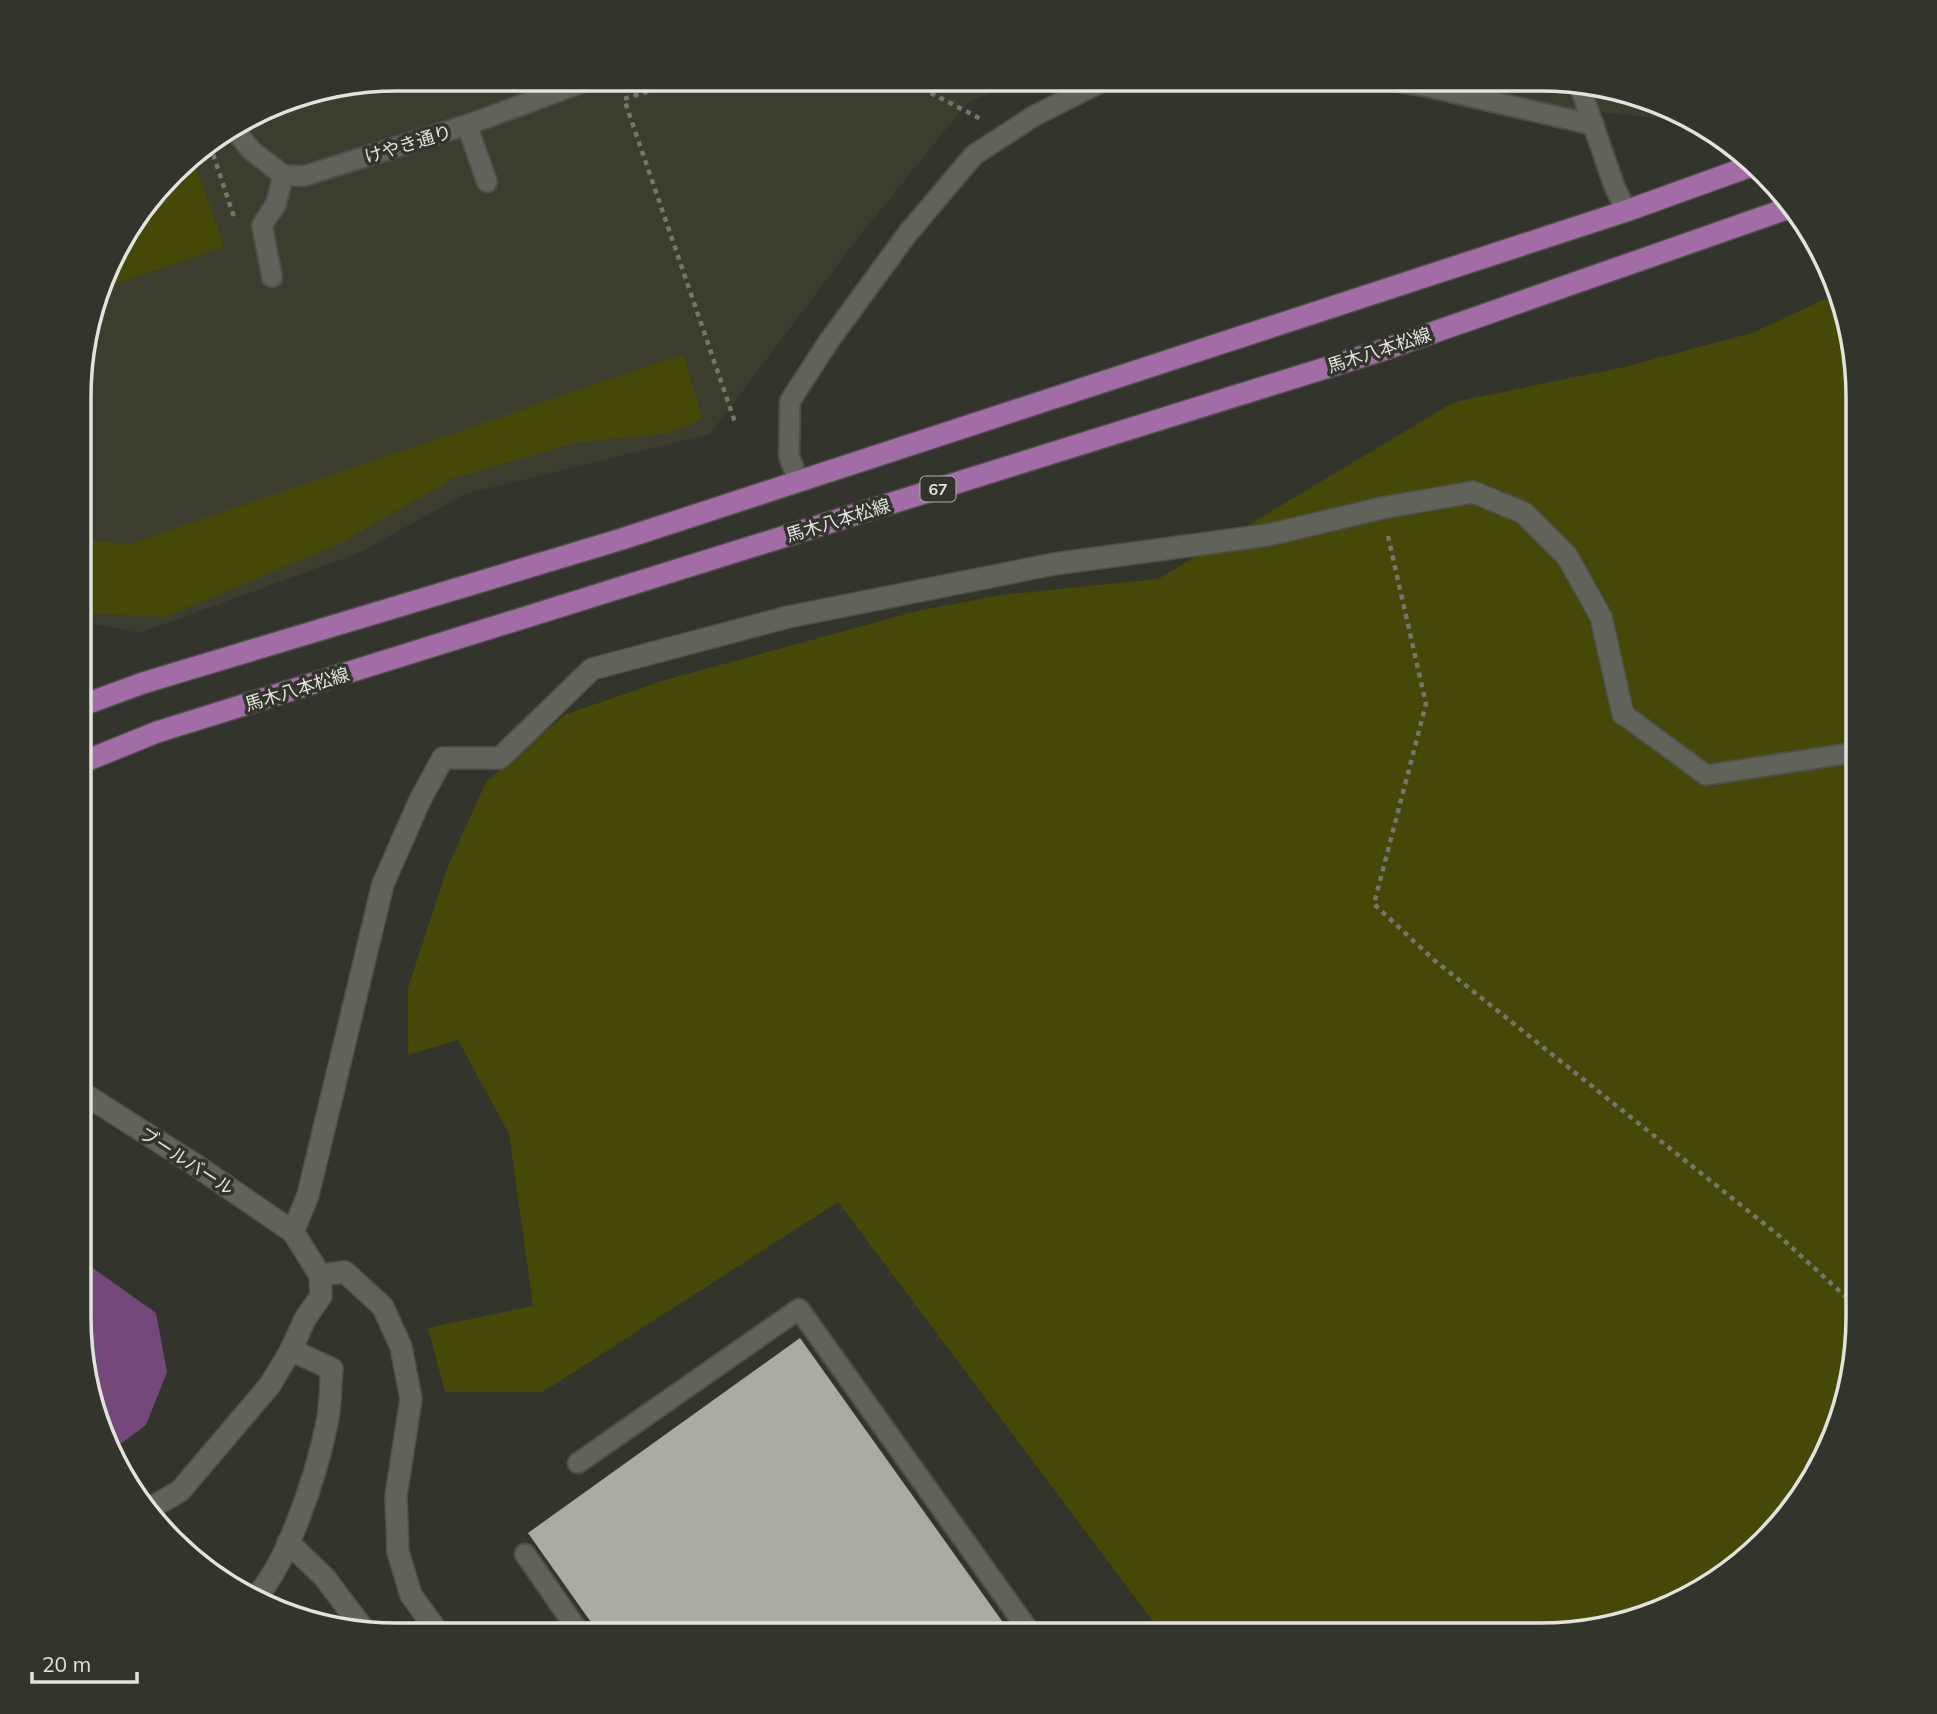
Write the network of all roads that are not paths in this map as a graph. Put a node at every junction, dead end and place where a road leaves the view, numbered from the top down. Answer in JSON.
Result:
{"nodes":[{"id":1,"x":559,"y":91,"type":"edge"},
{"id":2,"x":1083,"y":91,"type":"edge"},
{"id":3,"x":1442,"y":91,"type":"edge"},
{"id":4,"x":1583,"y":94,"type":"edge"},
{"id":5,"x":467,"y":125,"type":"junction"},
{"id":6,"x":1594,"y":125,"type":"junction"},
{"id":7,"x":239,"y":135,"type":"edge"},
{"id":8,"x":1744,"y":169,"type":"edge"},
{"id":9,"x":283,"y":175,"type":"junction"},
{"id":10,"x":487,"y":182,"type":"dead end"},
{"id":11,"x":1782,"y":210,"type":"edge"},
{"id":12,"x":1626,"y":211,"type":"junction"},
{"id":13,"x":272,"y":277,"type":"dead end"},
{"id":14,"x":798,"y":482,"type":"junction"},
{"id":15,"x":91,"y":702,"type":"edge"},
{"id":16,"x":1623,"y":714,"type":"joint"},
{"id":17,"x":1846,"y":754,"type":"edge"},
{"id":18,"x":91,"y":758,"type":"edge"},
{"id":19,"x":91,"y":1098,"type":"edge"},
{"id":20,"x":293,"y":1232,"type":"junction"},
{"id":21,"x":320,"y":1275,"type":"junction"},
{"id":22,"x":291,"y":1350,"type":"junction"},
{"id":23,"x":578,"y":1463,"type":"dead end"},
{"id":24,"x":156,"y":1505,"type":"edge"},
{"id":25,"x":288,"y":1542,"type":"junction"},
{"id":26,"x":525,"y":1554,"type":"dead end"},
{"id":27,"x":261,"y":1591,"type":"edge"},
{"id":28,"x":357,"y":1620,"type":"edge"},
{"id":29,"x":431,"y":1623,"type":"edge"},
{"id":30,"x":573,"y":1623,"type":"edge"},
{"id":31,"x":1023,"y":1623,"type":"edge"}],
"edges":[{"from":1,"to":5,"type":"lane","name":"けやき通り"},
{"from":2,"to":14,"type":"lane"},
{"from":3,"to":6,"type":"lane"},
{"from":4,"to":6,"type":"lane"},
{"from":5,"to":9,"type":"lane","name":"けやき通り"},
{"from":5,"to":10,"type":"lane"},
{"from":6,"to":12,"type":"lane"},
{"from":7,"to":9,"type":"lane"},
{"from":8,"to":12,"type":"main road"},
{"from":9,"to":13,"type":"lane"},
{"from":11,"to":18,"type":"main road","name":"馬木八本松線","number":"67"},
{"from":12,"to":14,"type":"main road"},
{"from":14,"to":15,"type":"main road"},
{"from":16,"to":17,"type":"lane"},
{"from":16,"to":20,"type":"street"},
{"from":19,"to":20,"type":"street","name":"ブールバール"},
{"from":20,"to":21,"type":"street"},
{"from":21,"to":22,"type":"street"},
{"from":21,"to":29,"type":"street"},
{"from":22,"to":24,"type":"street"},
{"from":22,"to":25,"type":"street"},
{"from":23,"to":31,"type":"lane"},
{"from":25,"to":27,"type":"street"},
{"from":25,"to":28,"type":"street"},
{"from":26,"to":30,"type":"lane"}]}
